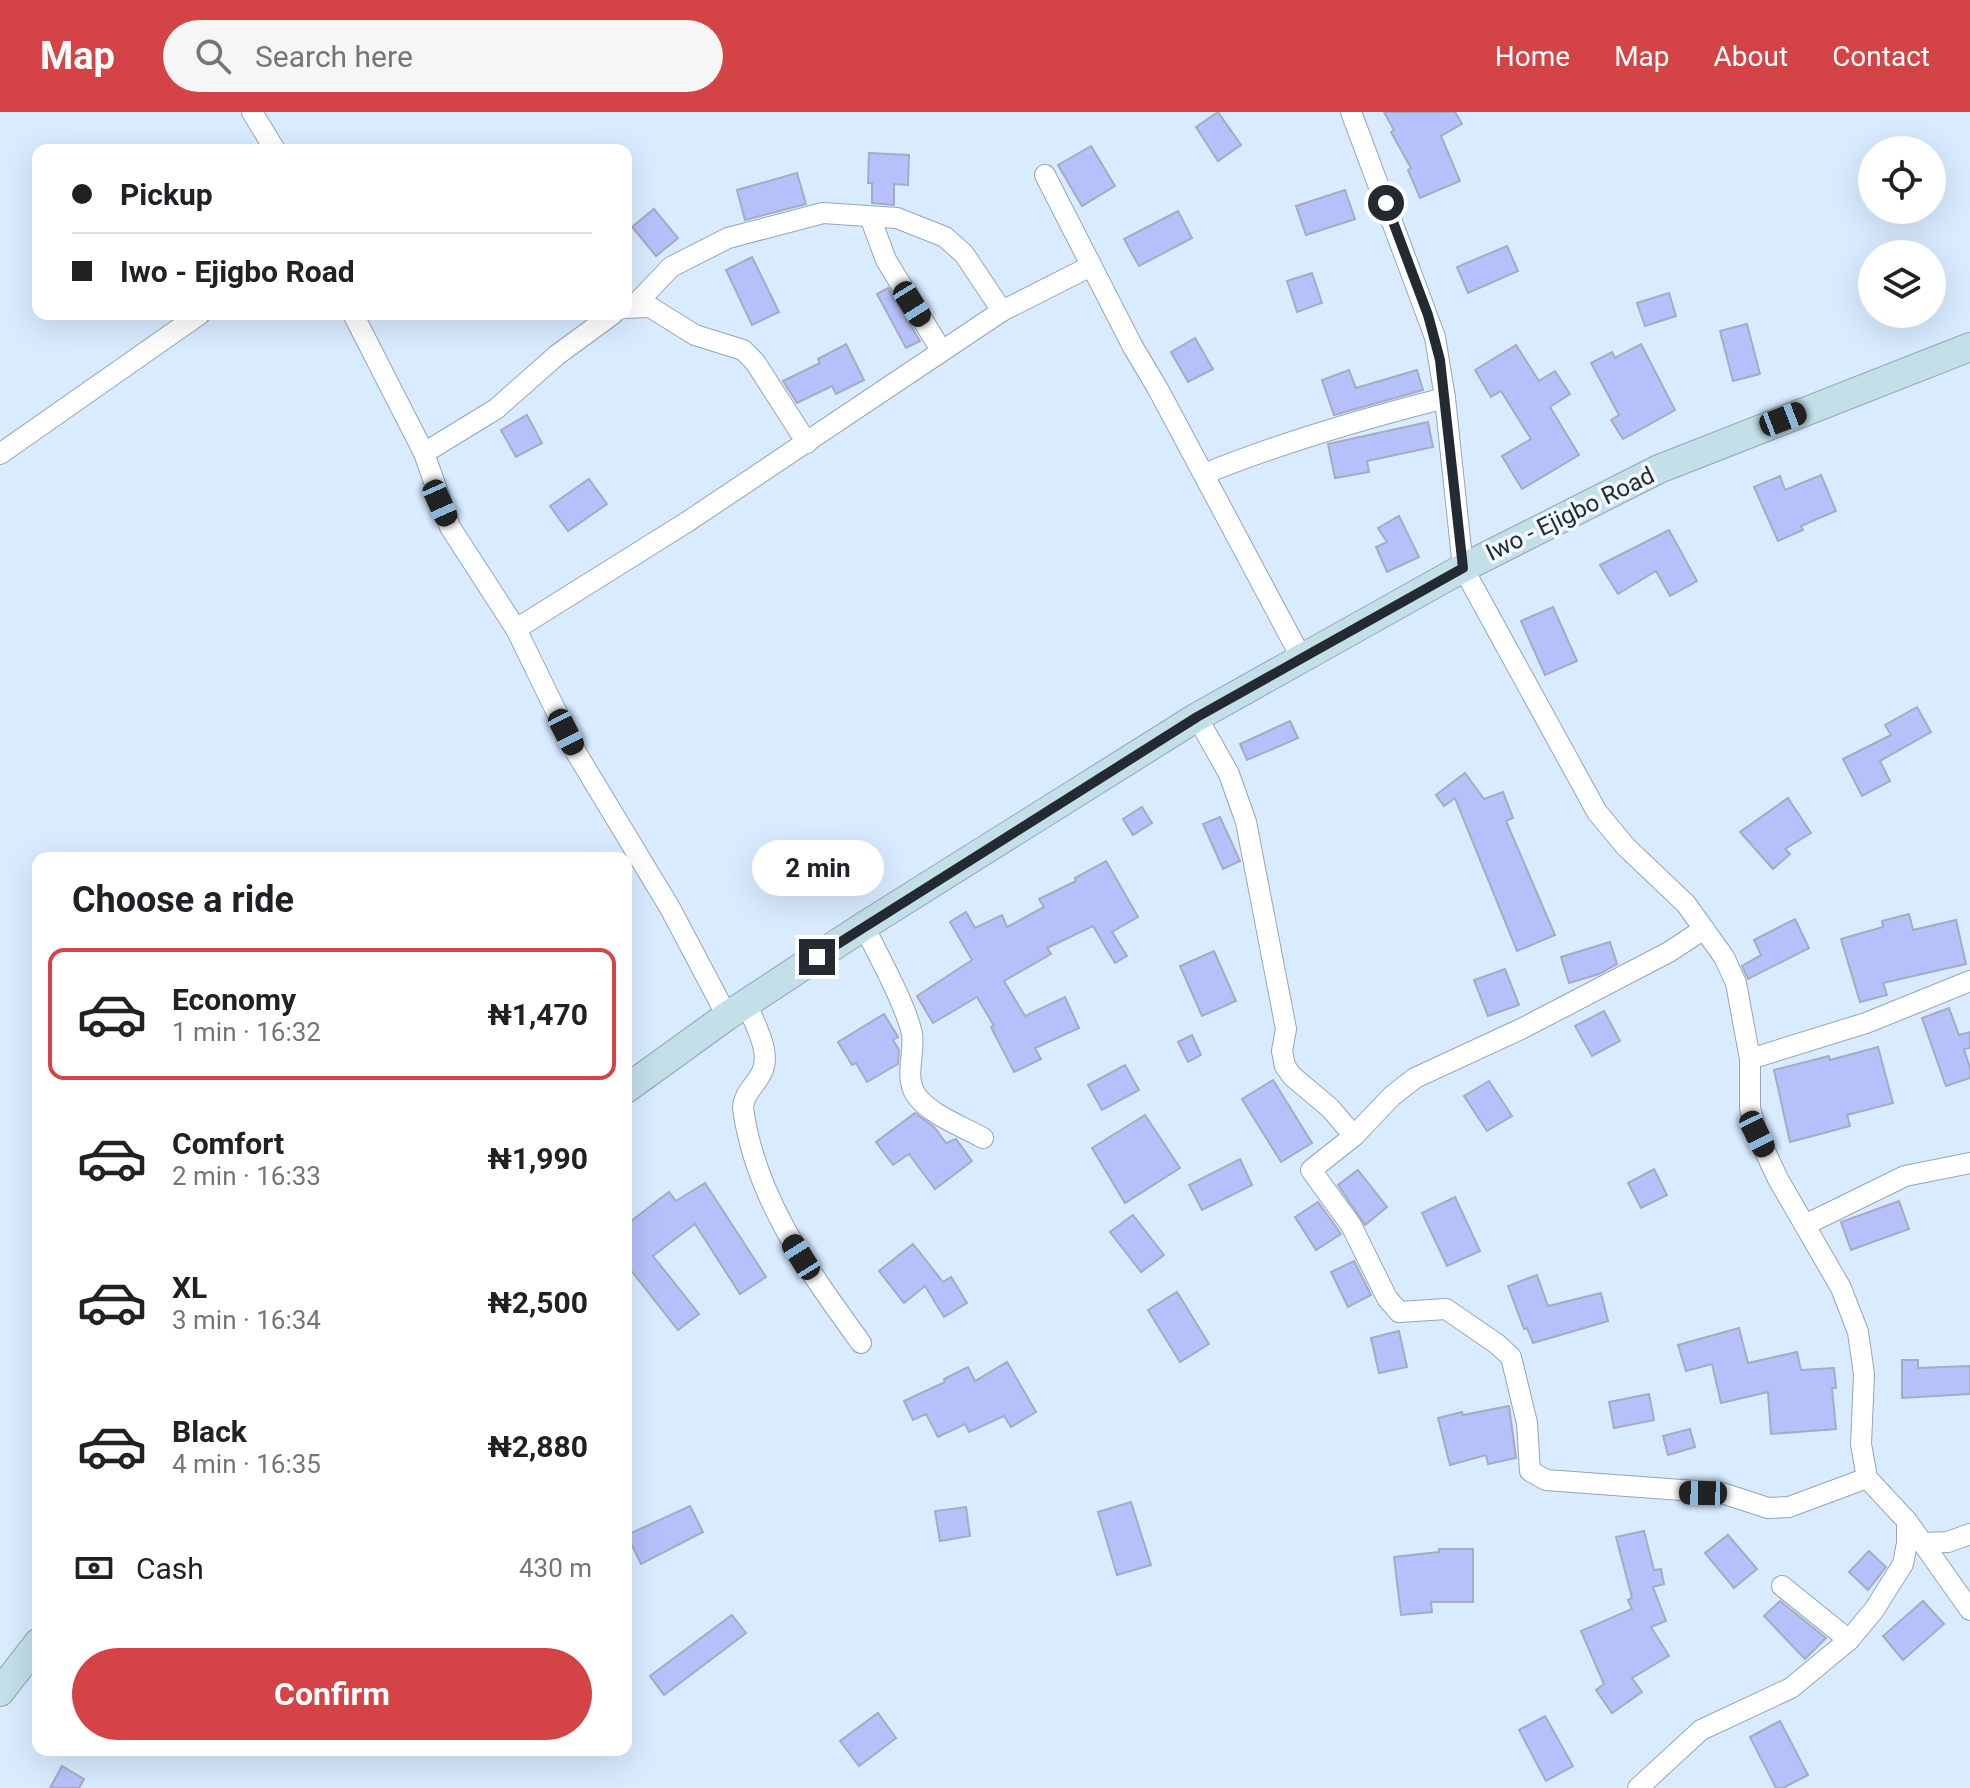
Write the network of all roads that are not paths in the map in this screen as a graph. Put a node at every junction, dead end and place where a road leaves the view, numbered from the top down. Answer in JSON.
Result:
{"nodes":[{"id":1,"x":252,"y":112,"type":"edge"},
{"id":2,"x":1351,"y":112,"type":"edge"},
{"id":3,"x":271,"y":144,"type":"edge"},
{"id":4,"x":1045,"y":175,"type":"dead end"},
{"id":5,"x":870,"y":217,"type":"junction"},
{"id":6,"x":1091,"y":266,"type":"junction"},
{"id":7,"x":632,"y":305,"type":"edge"},
{"id":8,"x":632,"y":306,"type":"edge"},
{"id":9,"x":1002,"y":311,"type":"junction"},
{"id":10,"x":191,"y":320,"type":"edge"},
{"id":11,"x":356,"y":320,"type":"edge"},
{"id":12,"x":605,"y":320,"type":"edge"},
{"id":13,"x":941,"y":350,"type":"junction"},
{"id":14,"x":1959,"y":350,"type":"edge"},
{"id":15,"x":1445,"y":398,"type":"junction"},
{"id":16,"x":807,"y":443,"type":"junction"},
{"id":17,"x":424,"y":453,"type":"junction"},
{"id":18,"x":0,"y":454,"type":"edge"},
{"id":19,"x":1204,"y":474,"type":"junction"},
{"id":20,"x":1463,"y":568,"type":"junction"},
{"id":21,"x":516,"y":629,"type":"junction"},
{"id":22,"x":1301,"y":657,"type":"junction"},
{"id":23,"x":1197,"y":717,"type":"junction"},
{"id":24,"x":864,"y":926,"type":"junction"},
{"id":25,"x":1704,"y":929,"type":"junction"},
{"id":26,"x":1970,"y":981,"type":"edge"},
{"id":27,"x":737,"y":1010,"type":"junction"},
{"id":28,"x":1750,"y":1059,"type":"junction"},
{"id":29,"x":632,"y":1085,"type":"edge"},
{"id":30,"x":1354,"y":1136,"type":"junction"},
{"id":31,"x":983,"y":1138,"type":"dead end"},
{"id":32,"x":1970,"y":1163,"type":"edge"},
{"id":33,"x":1805,"y":1225,"type":"junction"},
{"id":34,"x":861,"y":1343,"type":"dead end"},
{"id":35,"x":1867,"y":1478,"type":"junction"},
{"id":36,"x":1907,"y":1521,"type":"junction"},
{"id":37,"x":1970,"y":1534,"type":"edge"},
{"id":38,"x":1924,"y":1543,"type":"junction"},
{"id":39,"x":1782,"y":1586,"type":"dead end"},
{"id":40,"x":1970,"y":1610,"type":"edge"},
{"id":41,"x":1849,"y":1640,"type":"junction"},
{"id":42,"x":32,"y":1651,"type":"edge"},
{"id":43,"x":0,"y":1692,"type":"edge"},
{"id":44,"x":1638,"y":1788,"type":"edge"}],
"edges":[{"from":1,"to":3,"type":"street"},
{"from":2,"to":15,"type":"street"},
{"from":4,"to":6,"type":"street"},
{"from":5,"to":7,"type":"street"},
{"from":5,"to":9,"type":"street"},
{"from":5,"to":13,"type":"street"},
{"from":6,"to":9,"type":"street"},
{"from":6,"to":19,"type":"street"},
{"from":8,"to":16,"type":"street"},
{"from":9,"to":13,"type":"street"},
{"from":10,"to":18,"type":"street"},
{"from":11,"to":17,"type":"street"},
{"from":12,"to":17,"type":"street"},
{"from":13,"to":16,"type":"street"},
{"from":14,"to":20,"type":"main road","name":"Iwo - Ejigbo Road"},
{"from":15,"to":19,"type":"street"},
{"from":15,"to":20,"type":"street"},
{"from":16,"to":21,"type":"street"},
{"from":17,"to":21,"type":"street"},
{"from":19,"to":22,"type":"street"},
{"from":20,"to":22,"type":"main road","name":"Iwo - Ejigbo Road"},
{"from":20,"to":25,"type":"street"},
{"from":21,"to":27,"type":"street"},
{"from":22,"to":23,"type":"main road","name":"Iwo - Ejigbo Road"},
{"from":23,"to":24,"type":"main road","name":"Iwo - Ejigbo Road"},
{"from":23,"to":30,"type":"street"},
{"from":24,"to":27,"type":"main road","name":"Iwo - Ejigbo Road"},
{"from":24,"to":31,"type":"street"},
{"from":25,"to":28,"type":"street"},
{"from":25,"to":30,"type":"street"},
{"from":26,"to":28,"type":"street"},
{"from":27,"to":29,"type":"main road","name":"Iwo - Ejigbo Road"},
{"from":27,"to":34,"type":"street"},
{"from":28,"to":33,"type":"street"},
{"from":30,"to":35,"type":"street"},
{"from":32,"to":33,"type":"street"},
{"from":33,"to":35,"type":"street"},
{"from":35,"to":36,"type":"street"},
{"from":36,"to":38,"type":"street"},
{"from":36,"to":41,"type":"street"},
{"from":37,"to":38,"type":"street"},
{"from":38,"to":40,"type":"street"},
{"from":39,"to":41,"type":"street"},
{"from":41,"to":44,"type":"street"},
{"from":42,"to":43,"type":"main road"}]}
